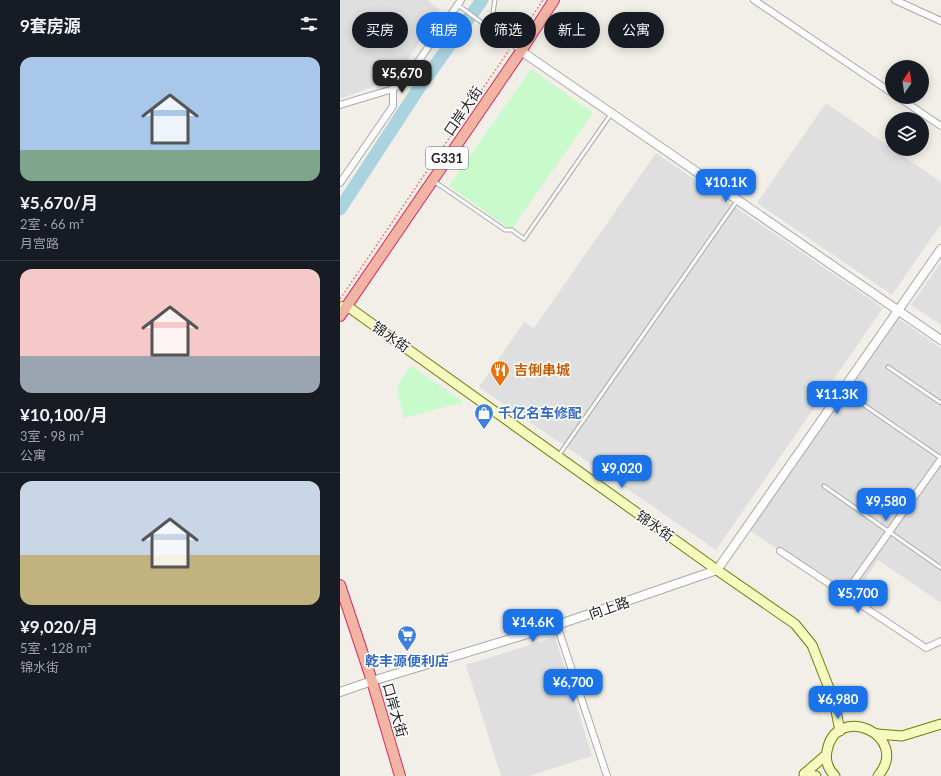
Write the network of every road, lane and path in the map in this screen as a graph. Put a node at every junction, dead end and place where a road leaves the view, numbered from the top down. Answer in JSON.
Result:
{"nodes":[{"id":1,"x":495,"y":0,"type":"edge"},
{"id":2,"x":543,"y":0,"type":"edge"},
{"id":3,"x":554,"y":0,"type":"edge"},
{"id":4,"x":754,"y":0,"type":"edge"},
{"id":5,"x":895,"y":0,"type":"edge"},
{"id":6,"x":459,"y":2,"type":"edge"},
{"id":7,"x":493,"y":12,"type":"edge"},
{"id":8,"x":536,"y":13,"type":"edge"},
{"id":9,"x":480,"y":21,"type":"edge"},
{"id":10,"x":941,"y":21,"type":"edge"},
{"id":11,"x":536,"y":23,"type":"edge"},
{"id":12,"x":516,"y":48,"type":"edge"},
{"id":13,"x":516,"y":48,"type":"edge"},
{"id":14,"x":518,"y":48,"type":"edge"},
{"id":15,"x":885,"y":88,"type":"edge"},
{"id":16,"x":393,"y":89,"type":"junction"},
{"id":17,"x":908,"y":104,"type":"edge"},
{"id":18,"x":340,"y":105,"type":"edge"},
{"id":19,"x":612,"y":113,"type":"junction"},
{"id":20,"x":941,"y":126,"type":"edge"},
{"id":21,"x":432,"y":180,"type":"junction"},
{"id":22,"x":340,"y":183,"type":"edge"},
{"id":23,"x":738,"y":199,"type":"junction"},
{"id":24,"x":941,"y":249,"type":"edge"},
{"id":25,"x":342,"y":304,"type":"edge"},
{"id":26,"x":898,"y":309,"type":"junction"},
{"id":27,"x":340,"y":316,"type":"edge"},
{"id":28,"x":941,"y":340,"type":"edge"},
{"id":29,"x":888,"y":367,"type":"dead end"},
{"id":30,"x":941,"y":403,"type":"edge"},
{"id":31,"x":864,"y":405,"type":"dead end"},
{"id":32,"x":558,"y":457,"type":"junction"},
{"id":33,"x":941,"y":458,"type":"edge"},
{"id":34,"x":824,"y":486,"type":"dead end"},
{"id":35,"x":889,"y":532,"type":"junction"},
{"id":36,"x":780,"y":551,"type":"dead end"},
{"id":37,"x":941,"y":568,"type":"edge"},
{"id":38,"x":717,"y":570,"type":"junction"},
{"id":39,"x":340,"y":585,"type":"edge"},
{"id":40,"x":845,"y":594,"type":"junction"},
{"id":41,"x":557,"y":625,"type":"junction"},
{"id":42,"x":941,"y":641,"type":"edge"},
{"id":43,"x":372,"y":681,"type":"junction"},
{"id":44,"x":340,"y":692,"type":"edge"},
{"id":45,"x":941,"y":724,"type":"edge"},
{"id":46,"x":840,"y":731,"type":"junction"},
{"id":47,"x":877,"y":734,"type":"junction"},
{"id":48,"x":826,"y":755,"type":"junction"},
{"id":49,"x":801,"y":775,"type":"edge"},
{"id":50,"x":400,"y":776,"type":"edge"},
{"id":51,"x":607,"y":776,"type":"edge"},
{"id":52,"x":816,"y":776,"type":"edge"},
{"id":53,"x":835,"y":776,"type":"edge"},
{"id":54,"x":878,"y":776,"type":"edge"}],
"edges":[{"from":1,"to":7,"type":"lane"},
{"from":2,"to":8,"type":"path"},
{"from":3,"to":11,"type":"highway","name":"口岸大街","number":"G331"},
{"from":4,"to":15,"type":"street"},
{"from":5,"to":10,"type":"street"},
{"from":6,"to":9,"type":"lane"},
{"from":6,"to":16,"type":"street"},
{"from":12,"to":21,"type":"highway","name":"口岸大街","number":"G331"},
{"from":13,"to":25,"type":"path"},
{"from":14,"to":19,"type":"street"},
{"from":16,"to":18,"type":"street"},
{"from":16,"to":22,"type":"street"},
{"from":17,"to":20,"type":"street"},
{"from":19,"to":21,"type":"lane"},
{"from":19,"to":23,"type":"street"},
{"from":21,"to":25,"type":"highway","name":"口岸大街","number":"G331"},
{"from":23,"to":26,"type":"street"},
{"from":23,"to":32,"type":"lane"},
{"from":24,"to":26,"type":"street"},
{"from":25,"to":27,"type":"highway","name":"口岸大街","number":"G331"},
{"from":25,"to":32,"type":"main road","name":"锦水街"},
{"from":26,"to":28,"type":"street"},
{"from":26,"to":38,"type":"street"},
{"from":29,"to":30,"type":"lane"},
{"from":31,"to":33,"type":"lane"},
{"from":32,"to":38,"type":"main road","name":"锦水街"},
{"from":33,"to":35,"type":"street"},
{"from":34,"to":35,"type":"lane"},
{"from":35,"to":37,"type":"lane"},
{"from":35,"to":40,"type":"street"},
{"from":36,"to":40,"type":"street"},
{"from":38,"to":41,"type":"street","name":"向上路"},
{"from":38,"to":46,"type":"main road","name":"锦水街"},
{"from":39,"to":43,"type":"highway","name":"口岸大街"},
{"from":40,"to":42,"type":"street"},
{"from":41,"to":43,"type":"street","name":"向上路"},
{"from":41,"to":51,"type":"street"},
{"from":43,"to":44,"type":"street","name":"向上路"},
{"from":43,"to":50,"type":"highway","name":"口岸大街"},
{"from":45,"to":47,"type":"main road"},
{"from":46,"to":47,"type":"main road"},
{"from":46,"to":48,"type":"main road"},
{"from":47,"to":54,"type":"main road"},
{"from":48,"to":49,"type":"main road"},
{"from":48,"to":53,"type":"main road"},
{"from":49,"to":52,"type":"main road"}]}
